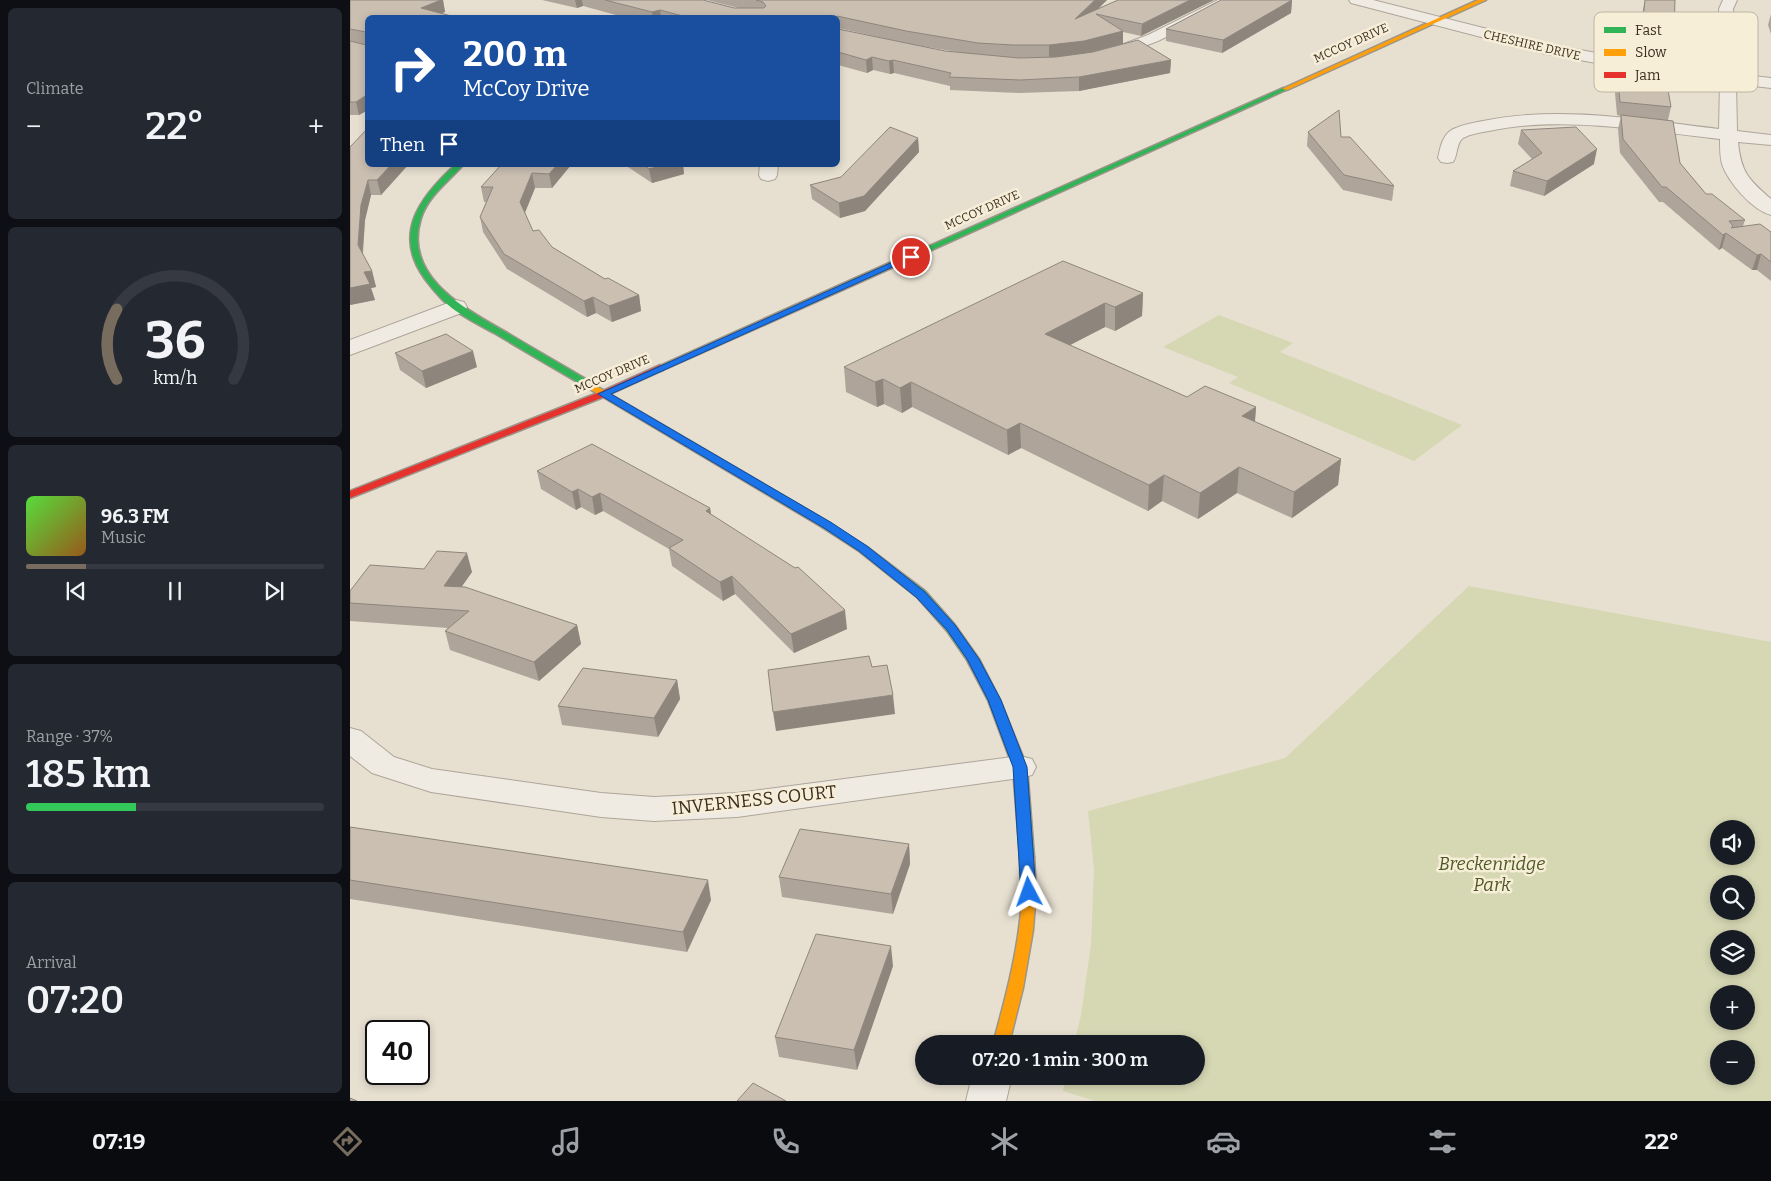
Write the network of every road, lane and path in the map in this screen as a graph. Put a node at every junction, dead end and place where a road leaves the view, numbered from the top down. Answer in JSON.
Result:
{"nodes":[{"id":1,"x":1229,"y":0,"type":"edge"},
{"id":2,"x":1356,"y":0,"type":"edge"},
{"id":3,"x":1392,"y":0,"type":"edge"},
{"id":4,"x":1484,"y":0,"type":"edge"},
{"id":5,"x":1730,"y":0,"type":"edge"},
{"id":6,"x":1726,"y":12,"type":"edge"},
{"id":7,"x":1442,"y":17,"type":"junction"},
{"id":8,"x":1090,"y":57,"type":"edge"},
{"id":9,"x":1594,"y":58,"type":"edge"},
{"id":10,"x":1758,"y":76,"type":"edge"},
{"id":11,"x":1771,"y":76,"type":"edge"},
{"id":12,"x":1758,"y":81,"type":"edge"},
{"id":13,"x":1771,"y":84,"type":"edge"},
{"id":14,"x":1728,"y":92,"type":"edge"},
{"id":15,"x":1728,"y":135,"type":"junction"},
{"id":16,"x":1771,"y":140,"type":"edge"},
{"id":17,"x":1447,"y":158,"type":"dead end"},
{"id":18,"x":458,"y":167,"type":"edge"},
{"id":19,"x":1771,"y":209,"type":"edge"},
{"id":20,"x":456,"y":307,"type":"junction"},
{"id":21,"x":350,"y":348,"type":"edge"},
{"id":22,"x":603,"y":394,"type":"junction"},
{"id":23,"x":350,"y":495,"type":"edge"},
{"id":24,"x":350,"y":739,"type":"edge"},
{"id":25,"x":1020,"y":767,"type":"junction"},
{"id":26,"x":1002,"y":1035,"type":"edge"},
{"id":27,"x":990,"y":1085,"type":"edge"},
{"id":28,"x":986,"y":1101,"type":"edge"}],
"edges":[{"from":1,"to":8,"type":"street"},
{"from":2,"to":7,"type":"street","name":"CHESHIRE DRIVE"},
{"from":3,"to":7,"type":"street","name":"CHESHIRE DRIVE"},
{"from":4,"to":7,"type":"street","name":"MCCOY DRIVE"},
{"from":5,"to":6,"type":"street"},
{"from":7,"to":9,"type":"street","name":"CHESHIRE DRIVE"},
{"from":7,"to":22,"type":"street","name":"MCCOY DRIVE"},
{"from":10,"to":11,"type":"street","name":"CHESHIRE DRIVE"},
{"from":12,"to":13,"type":"street","name":"CHESHIRE DRIVE"},
{"from":14,"to":15,"type":"street"},
{"from":15,"to":16,"type":"street"},
{"from":15,"to":17,"type":"street"},
{"from":15,"to":19,"type":"street"},
{"from":18,"to":20,"type":"street"},
{"from":20,"to":21,"type":"street"},
{"from":20,"to":22,"type":"street"},
{"from":22,"to":23,"type":"street","name":"MCCOY DRIVE"},
{"from":22,"to":25,"type":"street"},
{"from":24,"to":25,"type":"street","name":"INVERNESS COURT"},
{"from":25,"to":26,"type":"street"},
{"from":27,"to":28,"type":"street"}]}
